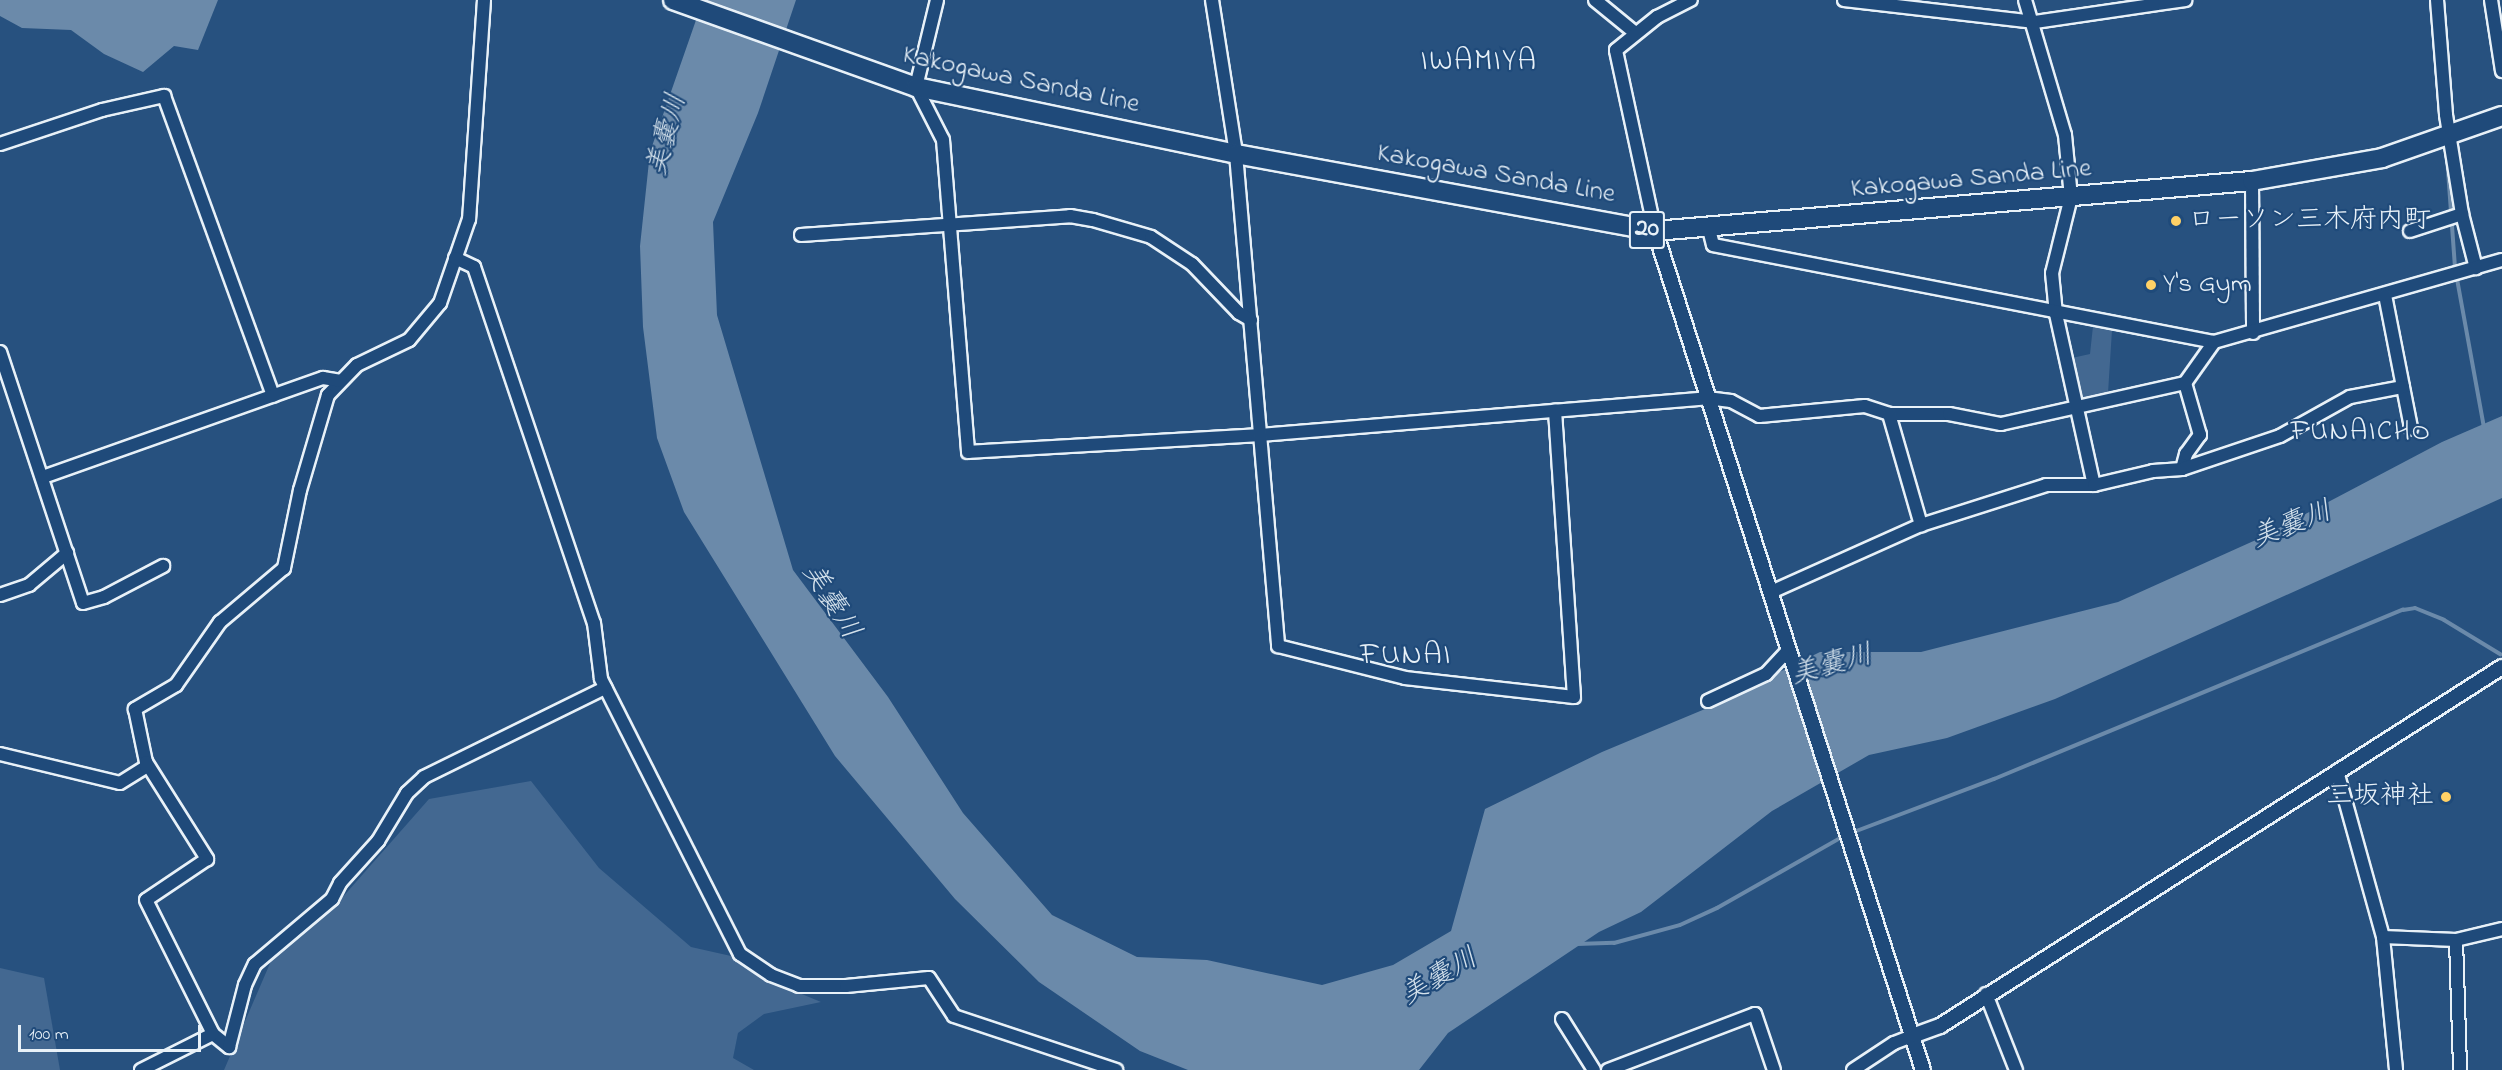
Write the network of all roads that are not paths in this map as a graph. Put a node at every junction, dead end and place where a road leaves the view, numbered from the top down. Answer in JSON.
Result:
{"nodes":[{"id":1,"x":484,"y":0,"type":"edge"},
{"id":2,"x":673,"y":0,"type":"edge"},
{"id":3,"x":937,"y":0,"type":"edge"},
{"id":4,"x":1212,"y":0,"type":"edge"},
{"id":5,"x":1595,"y":0,"type":"edge"},
{"id":6,"x":1691,"y":0,"type":"edge"},
{"id":7,"x":1844,"y":0,"type":"edge"},
{"id":8,"x":2025,"y":0,"type":"edge"},
{"id":9,"x":2184,"y":0,"type":"edge"},
{"id":10,"x":2437,"y":0,"type":"edge"},
{"id":11,"x":2491,"y":0,"type":"edge"},
{"id":12,"x":2126,"y":5,"type":"edge"},
{"id":13,"x":2035,"y":22,"type":"junction"},
{"id":14,"x":1634,"y":32,"type":"junction"},
{"id":15,"x":2502,"y":71,"type":"edge"},
{"id":16,"x":916,"y":87,"type":"junction"},
{"id":17,"x":2502,"y":116,"type":"edge"},
{"id":18,"x":2449,"y":134,"type":"junction"},
{"id":19,"x":0,"y":144,"type":"edge"},
{"id":20,"x":1236,"y":154,"type":"junction"},
{"id":21,"x":2252,"y":181,"type":"junction"},
{"id":22,"x":2071,"y":197,"type":"junction"},
{"id":23,"x":2462,"y":214,"type":"junction"},
{"id":24,"x":949,"y":223,"type":"junction"},
{"id":25,"x":1708,"y":229,"type":"junction"},
{"id":26,"x":1655,"y":231,"type":"junction"},
{"id":27,"x":2410,"y":231,"type":"dead end"},
{"id":28,"x":801,"y":235,"type":"dead end"},
{"id":29,"x":455,"y":258,"type":"junction"},
{"id":30,"x":2502,"y":260,"type":"edge"},
{"id":31,"x":2476,"y":268,"type":"junction"},
{"id":32,"x":2385,"y":295,"type":"junction"},
{"id":33,"x":2056,"y":314,"type":"junction"},
{"id":34,"x":1251,"y":320,"type":"junction"},
{"id":35,"x":2253,"y":333,"type":"junction"},
{"id":36,"x":2214,"y":342,"type":"junction"},
{"id":37,"x":0,"y":352,"type":"edge"},
{"id":38,"x":341,"y":381,"type":"junction"},
{"id":39,"x":2185,"y":383,"type":"junction"},
{"id":40,"x":2403,"y":387,"type":"junction"},
{"id":41,"x":273,"y":396,"type":"junction"},
{"id":42,"x":1707,"y":398,"type":"junction"},
{"id":43,"x":2078,"y":407,"type":"junction"},
{"id":44,"x":1555,"y":411,"type":"junction"},
{"id":45,"x":1889,"y":414,"type":"junction"},
{"id":46,"x":2411,"y":428,"type":"dead end"},
{"id":47,"x":1260,"y":435,"type":"junction"},
{"id":48,"x":2182,"y":469,"type":"junction"},
{"id":49,"x":43,"y":477,"type":"junction"},
{"id":50,"x":2094,"y":485,"type":"junction"},
{"id":51,"x":1921,"y":525,"type":"junction"},
{"id":52,"x":67,"y":553,"type":"junction"},
{"id":53,"x":163,"y":566,"type":"dead end"},
{"id":54,"x":1771,"y":592,"type":"junction"},
{"id":55,"x":0,"y":595,"type":"edge"},
{"id":56,"x":1788,"y":650,"type":"junction"},
{"id":57,"x":2502,"y":667,"type":"edge"},
{"id":58,"x":605,"y":688,"type":"junction"},
{"id":59,"x":1708,"y":701,"type":"dead end"},
{"id":60,"x":0,"y":754,"type":"edge"},
{"id":61,"x":146,"y":762,"type":"junction"},
{"id":62,"x":2337,"y":771,"type":"junction"},
{"id":63,"x":2502,"y":929,"type":"edge"},
{"id":64,"x":2383,"y":937,"type":"junction"},
{"id":65,"x":2456,"y":940,"type":"junction"},
{"id":66,"x":1986,"y":994,"type":"junction"},
{"id":67,"x":1562,"y":1019,"type":"dead end"},
{"id":68,"x":213,"y":1034,"type":"junction"},
{"id":69,"x":1915,"y":1035,"type":"junction"},
{"id":70,"x":141,"y":1070,"type":"edge"},
{"id":71,"x":1116,"y":1070,"type":"edge"},
{"id":72,"x":1594,"y":1070,"type":"edge"},
{"id":73,"x":1608,"y":1070,"type":"edge"},
{"id":74,"x":1774,"y":1070,"type":"edge"},
{"id":75,"x":1853,"y":1070,"type":"edge"},
{"id":76,"x":1923,"y":1070,"type":"edge"},
{"id":77,"x":2016,"y":1070,"type":"edge"},
{"id":78,"x":2396,"y":1070,"type":"edge"},
{"id":79,"x":2460,"y":1070,"type":"edge"}],
"edges":[{"from":1,"to":29,"type":"street"},
{"from":2,"to":16,"type":"main road","name":"Kakogawa Sanda Line","number":"20"},
{"from":3,"to":16,"type":"street"},
{"from":4,"to":20,"type":"street"},
{"from":5,"to":14,"type":"street"},
{"from":6,"to":14,"type":"street"},
{"from":7,"to":13,"type":"street"},
{"from":8,"to":13,"type":"street"},
{"from":9,"to":12,"type":"street"},
{"from":10,"to":18,"type":"street"},
{"from":11,"to":15,"type":"street"},
{"from":12,"to":13,"type":"street"},
{"from":13,"to":22,"type":"street"},
{"from":14,"to":26,"type":"street"},
{"from":16,"to":20,"type":"main road","name":"Kakogawa Sanda Line","number":"20"},
{"from":16,"to":24,"type":"street"},
{"from":17,"to":18,"type":"main road","name":"Kakogawa Sanda Line","number":"20"},
{"from":18,"to":21,"type":"main road","name":"Kakogawa Sanda Line","number":"20"},
{"from":18,"to":23,"type":"street"},
{"from":19,"to":41,"type":"street"},
{"from":20,"to":26,"type":"main road","name":"Kakogawa Sanda Line","number":"20"},
{"from":20,"to":34,"type":"street"},
{"from":21,"to":22,"type":"main road","name":"Kakogawa Sanda Line","number":"20"},
{"from":21,"to":35,"type":"street"},
{"from":22,"to":25,"type":"main road","name":"Kakogawa Sanda Line","number":"20"},
{"from":22,"to":33,"type":"street"},
{"from":23,"to":27,"type":"street"},
{"from":23,"to":31,"type":"street"},
{"from":24,"to":28,"type":"street"},
{"from":24,"to":34,"type":"street"},
{"from":24,"to":47,"type":"street"},
{"from":25,"to":26,"type":"main road","name":"Kakogawa Sanda Line","number":"20"},
{"from":25,"to":33,"type":"street"},
{"from":26,"to":42,"type":"street"},
{"from":29,"to":38,"type":"street"},
{"from":29,"to":58,"type":"street"},
{"from":30,"to":31,"type":"street"},
{"from":31,"to":32,"type":"street"},
{"from":32,"to":35,"type":"street"},
{"from":32,"to":40,"type":"street"},
{"from":33,"to":36,"type":"street"},
{"from":33,"to":43,"type":"street"},
{"from":34,"to":47,"type":"street"},
{"from":35,"to":36,"type":"street"},
{"from":36,"to":39,"type":"street"},
{"from":37,"to":49,"type":"street"},
{"from":38,"to":41,"type":"street"},
{"from":38,"to":61,"type":"street"},
{"from":39,"to":43,"type":"street"},
{"from":39,"to":48,"type":"street"},
{"from":40,"to":46,"type":"street"},
{"from":40,"to":48,"type":"street"},
{"from":41,"to":49,"type":"street"},
{"from":42,"to":44,"type":"street"},
{"from":42,"to":45,"type":"street"},
{"from":42,"to":54,"type":"street"},
{"from":43,"to":45,"type":"street"},
{"from":43,"to":50,"type":"street"},
{"from":44,"to":47,"type":"street"},
{"from":44,"to":47,"type":"street"},
{"from":45,"to":51,"type":"street"},
{"from":48,"to":50,"type":"street"},
{"from":49,"to":52,"type":"street"},
{"from":50,"to":51,"type":"street"},
{"from":51,"to":54,"type":"street"},
{"from":52,"to":53,"type":"street"},
{"from":52,"to":55,"type":"street"},
{"from":54,"to":56,"type":"street"},
{"from":56,"to":59,"type":"street"},
{"from":56,"to":69,"type":"street"},
{"from":57,"to":62,"type":"street"},
{"from":58,"to":68,"type":"street"},
{"from":58,"to":71,"type":"street"},
{"from":60,"to":61,"type":"street"},
{"from":61,"to":68,"type":"street"},
{"from":62,"to":64,"type":"street"},
{"from":62,"to":66,"type":"street"},
{"from":63,"to":65,"type":"street"},
{"from":64,"to":65,"type":"street"},
{"from":64,"to":78,"type":"street"},
{"from":65,"to":79,"type":"street"},
{"from":66,"to":69,"type":"street"},
{"from":66,"to":77,"type":"street"},
{"from":67,"to":72,"type":"street"},
{"from":68,"to":70,"type":"street"},
{"from":69,"to":75,"type":"street"},
{"from":69,"to":76,"type":"street"},
{"from":73,"to":74,"type":"street"}]}
